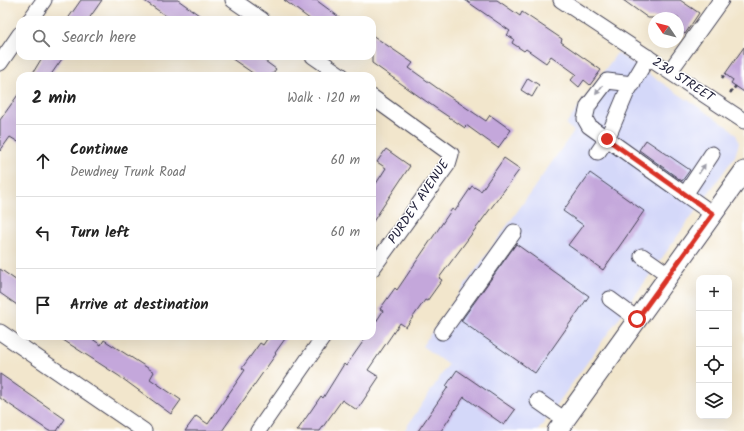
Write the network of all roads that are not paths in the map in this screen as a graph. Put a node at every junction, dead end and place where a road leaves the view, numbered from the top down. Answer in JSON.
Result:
{"nodes":[{"id":1,"x":44,"y":0,"type":"edge"},
{"id":2,"x":233,"y":0,"type":"edge"},
{"id":3,"x":561,"y":0,"type":"edge"},
{"id":4,"x":720,"y":0,"type":"edge"},
{"id":5,"x":33,"y":16,"type":"edge"},
{"id":6,"x":256,"y":16,"type":"edge"},
{"id":7,"x":16,"y":40,"type":"edge"},
{"id":8,"x":648,"y":57,"type":"junction"},
{"id":9,"x":319,"y":60,"type":"edge"},
{"id":10,"x":0,"y":63,"type":"edge"},
{"id":11,"x":336,"y":72,"type":"edge"},
{"id":12,"x":670,"y":72,"type":"junction"},
{"id":13,"x":634,"y":84,"type":"junction"},
{"id":14,"x":376,"y":100,"type":"edge"},
{"id":15,"x":744,"y":121,"type":"edge"},
{"id":16,"x":607,"y":139,"type":"junction"},
{"id":17,"x":598,"y":152,"type":"dead end"},
{"id":18,"x":712,"y":154,"type":"dead end"},
{"id":19,"x":744,"y":171,"type":"edge"},
{"id":20,"x":683,"y":193,"type":"junction"},
{"id":21,"x":713,"y":214,"type":"junction"},
{"id":22,"x":514,"y":232,"type":"dead end"},
{"id":23,"x":642,"y":256,"type":"dead end"},
{"id":24,"x":376,"y":263,"type":"edge"},
{"id":25,"x":669,"y":275,"type":"junction"},
{"id":26,"x":610,"y":300,"type":"dead end"},
{"id":27,"x":637,"y":319,"type":"junction"},
{"id":28,"x":0,"y":332,"type":"edge"},
{"id":29,"x":442,"y":332,"type":"dead end"},
{"id":30,"x":321,"y":340,"type":"edge"},
{"id":31,"x":538,"y":401,"type":"dead end"},
{"id":32,"x":557,"y":428,"type":"edge"},
{"id":33,"x":144,"y":431,"type":"edge"},
{"id":34,"x":258,"y":431,"type":"edge"}],
"edges":[{"from":1,"to":5,"type":"street"},
{"from":2,"to":6,"type":"street"},
{"from":3,"to":8,"type":"street","name":"230 STREET"},
{"from":4,"to":12,"type":"street"},
{"from":7,"to":10,"type":"street"},
{"from":8,"to":12,"type":"street","name":"230 STREET"},
{"from":8,"to":13,"type":"street"},
{"from":9,"to":11,"type":"street"},
{"from":12,"to":15,"type":"street","name":"230 STREET"},
{"from":13,"to":16,"type":"street"},
{"from":13,"to":16,"type":"street","one_way":true},
{"from":14,"to":24,"type":"street","name":"PURDEY AVENUE"},
{"from":16,"to":17,"type":"street"},
{"from":16,"to":20,"type":"street"},
{"from":20,"to":18,"type":"street","one_way":true},
{"from":19,"to":21,"type":"main road"},
{"from":20,"to":21,"type":"street"},
{"from":21,"to":25,"type":"main road"},
{"from":22,"to":29,"type":"street"},
{"from":23,"to":25,"type":"street"},
{"from":25,"to":27,"type":"main road"},
{"from":26,"to":27,"type":"street"},
{"from":27,"to":32,"type":"main road"},
{"from":28,"to":33,"type":"street"},
{"from":30,"to":34,"type":"street"},
{"from":31,"to":32,"type":"street"}]}
